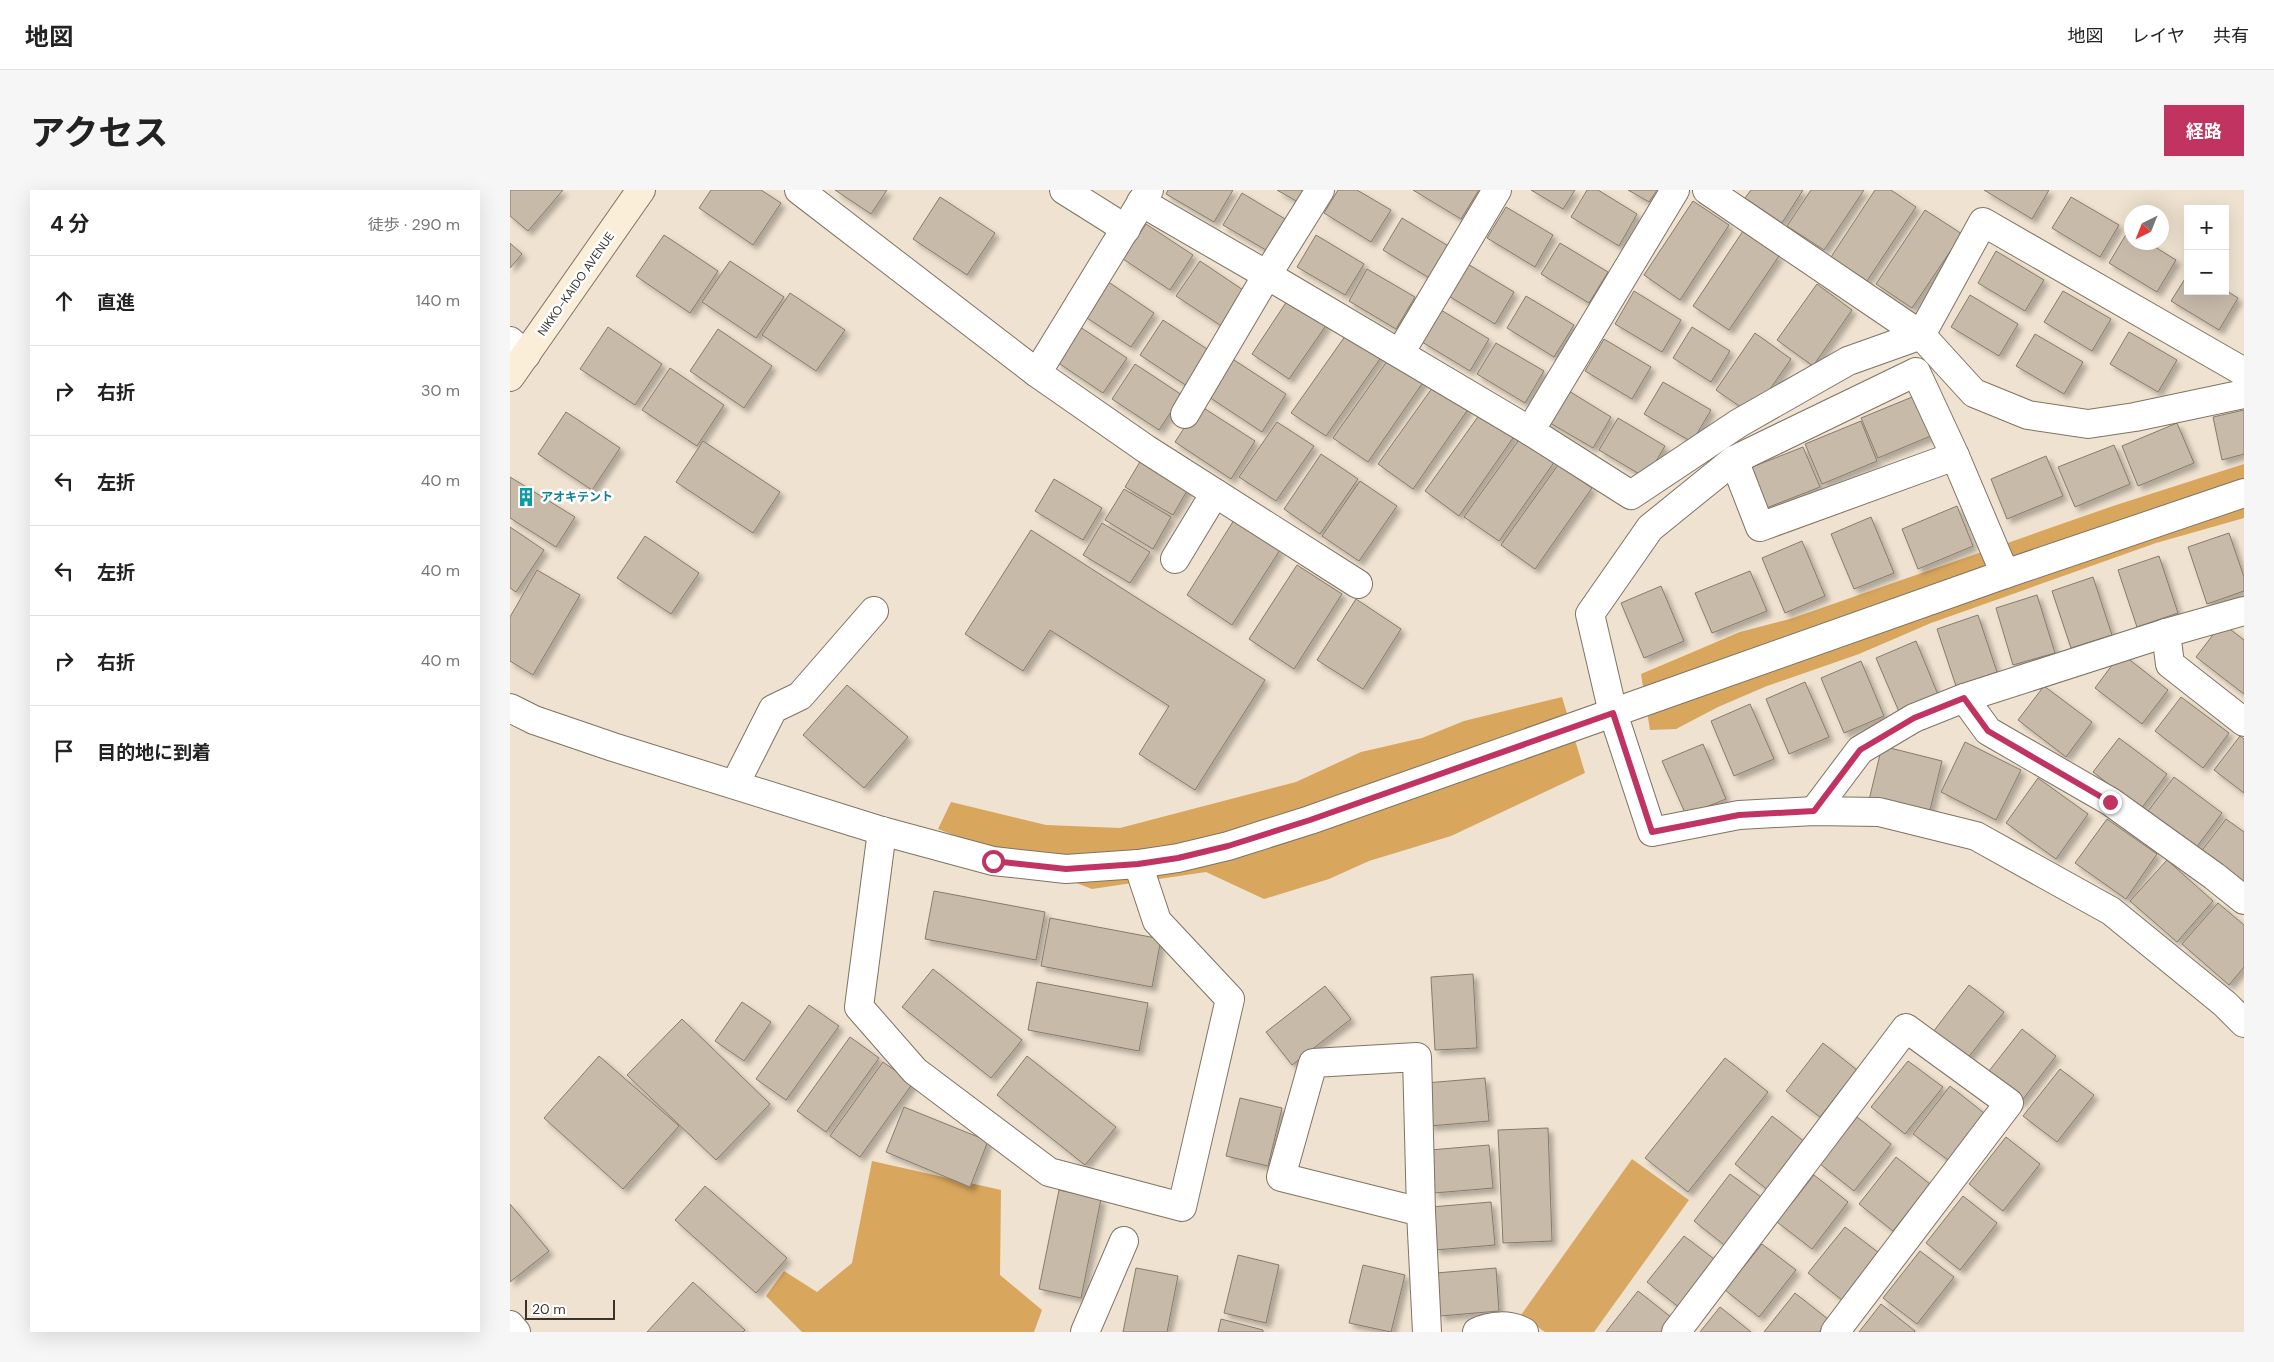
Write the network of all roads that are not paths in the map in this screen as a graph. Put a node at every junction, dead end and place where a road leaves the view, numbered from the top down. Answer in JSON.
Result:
{"nodes":[{"id":1,"x":641,"y":190,"type":"edge"},
{"id":2,"x":799,"y":190,"type":"edge"},
{"id":3,"x":1064,"y":190,"type":"edge"},
{"id":4,"x":1320,"y":190,"type":"edge"},
{"id":5,"x":1497,"y":190,"type":"edge"},
{"id":6,"x":1675,"y":190,"type":"edge"},
{"id":7,"x":1707,"y":190,"type":"edge"},
{"id":8,"x":1145,"y":196,"type":"edge"},
{"id":9,"x":1126,"y":229,"type":"junction"},
{"id":10,"x":1267,"y":276,"type":"junction"},
{"id":11,"x":1921,"y":335,"type":"junction"},
{"id":12,"x":518,"y":348,"type":"edge"},
{"id":13,"x":1400,"y":353,"type":"junction"},
{"id":14,"x":2244,"y":372,"type":"edge"},
{"id":15,"x":1037,"y":373,"type":"junction"},
{"id":16,"x":510,"y":377,"type":"edge"},
{"id":17,"x":2244,"y":394,"type":"edge"},
{"id":18,"x":1185,"y":414,"type":"dead end"},
{"id":19,"x":1530,"y":431,"type":"junction"},
{"id":20,"x":1955,"y":456,"type":"junction"},
{"id":21,"x":1734,"y":460,"type":"junction"},
{"id":22,"x":1215,"y":493,"type":"junction"},
{"id":23,"x":2244,"y":493,"type":"edge"},
{"id":24,"x":1176,"y":559,"type":"dead end"},
{"id":25,"x":2005,"y":574,"type":"junction"},
{"id":26,"x":1358,"y":584,"type":"dead end"},
{"id":27,"x":874,"y":611,"type":"dead end"},
{"id":28,"x":2244,"y":611,"type":"edge"},
{"id":29,"x":2166,"y":633,"type":"junction"},
{"id":30,"x":1964,"y":698,"type":"junction"},
{"id":31,"x":510,"y":708,"type":"edge"},
{"id":32,"x":1613,"y":713,"type":"junction"},
{"id":33,"x":2244,"y":722,"type":"edge"},
{"id":34,"x":735,"y":784,"type":"junction"},
{"id":35,"x":1814,"y":811,"type":"junction"},
{"id":36,"x":882,"y":831,"type":"junction"},
{"id":37,"x":1138,"y":864,"type":"junction"},
{"id":38,"x":2244,"y":900,"type":"edge"},
{"id":39,"x":2244,"y":1023,"type":"edge"},
{"id":40,"x":1421,"y":1212,"type":"junction"},
{"id":41,"x":1124,"y":1241,"type":"dead end"},
{"id":42,"x":510,"y":1325,"type":"edge"},
{"id":43,"x":516,"y":1332,"type":"edge"},
{"id":44,"x":1085,"y":1332,"type":"edge"},
{"id":45,"x":1427,"y":1332,"type":"edge"},
{"id":46,"x":1477,"y":1332,"type":"edge"},
{"id":47,"x":1524,"y":1332,"type":"edge"},
{"id":48,"x":1676,"y":1332,"type":"edge"},
{"id":49,"x":1835,"y":1332,"type":"edge"}],
"edges":[{"from":1,"to":12,"type":"main road","name":"NIKKO-KAIDO AVENUE"},
{"from":2,"to":15,"type":"street"},
{"from":3,"to":9,"type":"street"},
{"from":4,"to":10,"type":"street"},
{"from":5,"to":13,"type":"street"},
{"from":6,"to":19,"type":"street"},
{"from":7,"to":11,"type":"street"},
{"from":8,"to":9,"type":"street"},
{"from":8,"to":10,"type":"street"},
{"from":9,"to":15,"type":"street"},
{"from":10,"to":13,"type":"street"},
{"from":10,"to":18,"type":"street"},
{"from":11,"to":14,"type":"street"},
{"from":11,"to":17,"type":"street"},
{"from":11,"to":19,"type":"street"},
{"from":12,"to":16,"type":"main road","name":"NIKKO-KAIDO AVENUE"},
{"from":13,"to":19,"type":"street"},
{"from":15,"to":22,"type":"street"},
{"from":20,"to":21,"type":"street"},
{"from":20,"to":21,"type":"street"},
{"from":20,"to":25,"type":"street"},
{"from":21,"to":32,"type":"street"},
{"from":22,"to":24,"type":"street"},
{"from":22,"to":26,"type":"street"},
{"from":23,"to":25,"type":"street"},
{"from":25,"to":32,"type":"street"},
{"from":27,"to":34,"type":"street"},
{"from":28,"to":29,"type":"street"},
{"from":29,"to":30,"type":"street"},
{"from":29,"to":33,"type":"street"},
{"from":30,"to":35,"type":"street"},
{"from":30,"to":38,"type":"street"},
{"from":31,"to":34,"type":"street"},
{"from":32,"to":35,"type":"street"},
{"from":32,"to":37,"type":"street"},
{"from":34,"to":36,"type":"street"},
{"from":35,"to":39,"type":"street"},
{"from":36,"to":37,"type":"street"},
{"from":36,"to":37,"type":"street"},
{"from":40,"to":40,"type":"street"},
{"from":40,"to":45,"type":"street"},
{"from":41,"to":44,"type":"street"},
{"from":42,"to":43,"type":"street"},
{"from":46,"to":47,"type":"street"},
{"from":48,"to":49,"type":"street"}]}
